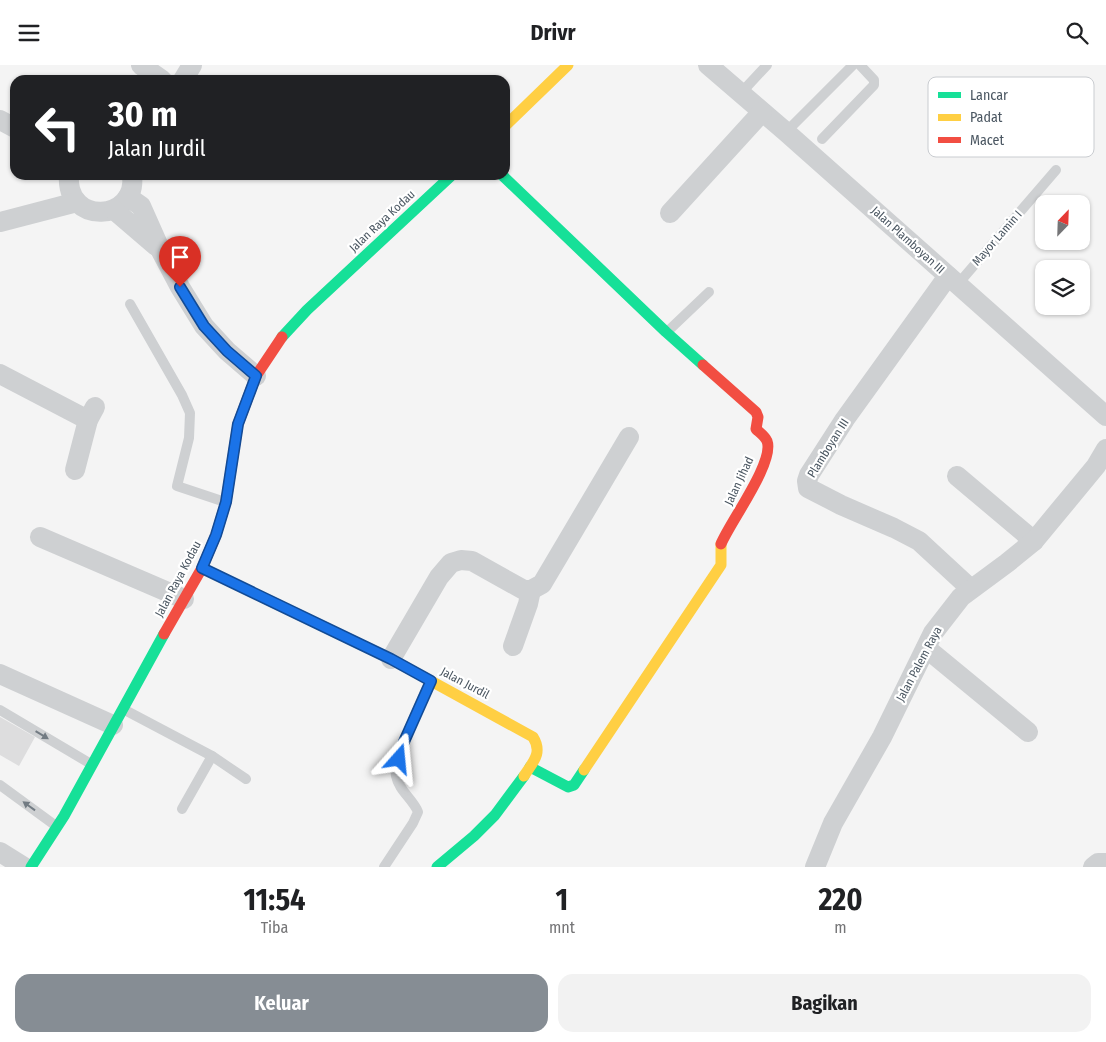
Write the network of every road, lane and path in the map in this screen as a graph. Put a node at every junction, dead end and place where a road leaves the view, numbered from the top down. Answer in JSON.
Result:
{"nodes":[{"id":1,"x":141,"y":65,"type":"edge"},
{"id":2,"x":568,"y":65,"type":"edge"},
{"id":3,"x":708,"y":65,"type":"edge"},
{"id":4,"x":767,"y":65,"type":"edge"},
{"id":5,"x":853,"y":65,"type":"edge"},
{"id":6,"x":860,"y":65,"type":"edge"},
{"id":7,"x":155,"y":75,"type":"edge"},
{"id":8,"x":740,"y":94,"type":"junction"},
{"id":9,"x":762,"y":112,"type":"junction"},
{"id":10,"x":510,"y":121,"type":"edge"},
{"id":11,"x":786,"y":132,"type":"junction"},
{"id":12,"x":822,"y":139,"type":"dead end"},
{"id":13,"x":1056,"y":170,"type":"dead end"},
{"id":14,"x":68,"y":180,"type":"edge"},
{"id":15,"x":132,"y":180,"type":"edge"},
{"id":16,"x":447,"y":180,"type":"edge"},
{"id":17,"x":507,"y":180,"type":"edge"},
{"id":18,"x":128,"y":197,"type":"junction"},
{"id":19,"x":77,"y":202,"type":"junction"},
{"id":20,"x":114,"y":210,"type":"junction"},
{"id":21,"x":670,"y":213,"type":"dead end"},
{"id":22,"x":0,"y":222,"type":"edge"},
{"id":23,"x":161,"y":251,"type":"junction"},
{"id":24,"x":953,"y":280,"type":"junction"},
{"id":25,"x":709,"y":292,"type":"dead end"},
{"id":26,"x":130,"y":304,"type":"dead end"},
{"id":27,"x":666,"y":332,"type":"junction"},
{"id":28,"x":0,"y":374,"type":"edge"},
{"id":29,"x":256,"y":376,"type":"junction"},
{"id":30,"x":1106,"y":416,"type":"edge"},
{"id":31,"x":629,"y":437,"type":"dead end"},
{"id":32,"x":1106,"y":449,"type":"edge"},
{"id":33,"x":75,"y":470,"type":"dead end"},
{"id":34,"x":957,"y":476,"type":"dead end"},
{"id":35,"x":226,"y":502,"type":"junction"},
{"id":36,"x":40,"y":537,"type":"dead end"},
{"id":37,"x":1034,"y":541,"type":"junction"},
{"id":38,"x":202,"y":568,"type":"junction"},
{"id":39,"x":971,"y":589,"type":"junction"},
{"id":40,"x":531,"y":590,"type":"junction"},
{"id":41,"x":184,"y":599,"type":"junction"},
{"id":42,"x":513,"y":645,"type":"dead end"},
{"id":43,"x":926,"y":648,"type":"junction"},
{"id":44,"x":391,"y":659,"type":"junction"},
{"id":45,"x":0,"y":674,"type":"edge"},
{"id":46,"x":431,"y":681,"type":"junction"},
{"id":47,"x":0,"y":709,"type":"edge"},
{"id":48,"x":118,"y":717,"type":"junction"},
{"id":49,"x":1028,"y":732,"type":"dead end"},
{"id":50,"x":212,"y":756,"type":"junction"},
{"id":51,"x":92,"y":765,"type":"junction"},
{"id":52,"x":530,"y":767,"type":"junction"},
{"id":53,"x":246,"y":779,"type":"dead end"},
{"id":54,"x":0,"y":785,"type":"edge"},
{"id":55,"x":182,"y":809,"type":"dead end"},
{"id":56,"x":57,"y":827,"type":"junction"},
{"id":57,"x":0,"y":852,"type":"edge"},
{"id":58,"x":1106,"y":863,"type":"edge"},
{"id":59,"x":24,"y":867,"type":"edge"},
{"id":60,"x":31,"y":867,"type":"edge"},
{"id":61,"x":384,"y":867,"type":"edge"},
{"id":62,"x":437,"y":867,"type":"edge"},
{"id":63,"x":815,"y":867,"type":"edge"},
{"id":64,"x":1093,"y":867,"type":"edge"}],
"edges":[{"from":1,"to":7,"type":"street"},
{"from":2,"to":10,"type":"street"},
{"from":3,"to":8,"type":"street","name":"Jalan Plamboyan III"},
{"from":4,"to":8,"type":"lane"},
{"from":5,"to":11,"type":"lane"},
{"from":6,"to":12,"type":"lane"},
{"from":8,"to":9,"type":"street","name":"Jalan Plamboyan III"},
{"from":9,"to":11,"type":"street","name":"Jalan Plamboyan III"},
{"from":9,"to":21,"type":"street"},
{"from":11,"to":24,"type":"street","name":"Jalan Plamboyan III"},
{"from":13,"to":24,"type":"lane","name":"Mayor Lamin I"},
{"from":14,"to":19,"type":"street"},
{"from":15,"to":18,"type":"street"},
{"from":16,"to":29,"type":"street","name":"Jalan Raya Kodau"},
{"from":17,"to":27,"type":"street","name":"Jalan Jihad"},
{"from":18,"to":20,"type":"street"},
{"from":18,"to":23,"type":"street"},
{"from":19,"to":20,"type":"street"},
{"from":19,"to":22,"type":"street"},
{"from":20,"to":23,"type":"street"},
{"from":23,"to":29,"type":"street"},
{"from":24,"to":30,"type":"street","name":"Jalan Plamboyan III"},
{"from":24,"to":39,"type":"street","name":"Plamboyan III"},
{"from":25,"to":27,"type":"lane"},
{"from":26,"to":35,"type":"lane"},
{"from":27,"to":52,"type":"street","name":"Jalan Jihad"},
{"from":28,"to":33,"type":"street"},
{"from":29,"to":35,"type":"street","name":"Jalan Raya Kodau"},
{"from":31,"to":40,"type":"street"},
{"from":32,"to":37,"type":"street","name":"Jalan Palem Raya"},
{"from":34,"to":37,"type":"street"},
{"from":35,"to":38,"type":"street","name":"Jalan Raya Kodau"},
{"from":36,"to":41,"type":"street"},
{"from":37,"to":39,"type":"street","name":"Jalan Palem Raya"},
{"from":38,"to":41,"type":"street","name":"Jalan Raya Kodau"},
{"from":38,"to":44,"type":"street","name":"Jalan Jurdil"},
{"from":39,"to":43,"type":"street","name":"Jalan Palem Raya"},
{"from":40,"to":42,"type":"street"},
{"from":40,"to":44,"type":"street"},
{"from":41,"to":48,"type":"street","name":"Jalan Raya Kodau"},
{"from":43,"to":49,"type":"street"},
{"from":43,"to":63,"type":"street","name":"Jalan Palem Raya"},
{"from":44,"to":46,"type":"street","name":"Jalan Jurdil"},
{"from":45,"to":48,"type":"street"},
{"from":46,"to":52,"type":"street","name":"Jalan Jurdil"},
{"from":46,"to":61,"type":"lane"},
{"from":47,"to":51,"type":"lane","one_way":true},
{"from":48,"to":50,"type":"lane"},
{"from":48,"to":51,"type":"street","name":"Jalan Raya Kodau"},
{"from":50,"to":53,"type":"lane"},
{"from":50,"to":55,"type":"lane"},
{"from":51,"to":56,"type":"street","name":"Jalan Raya Kodau"},
{"from":52,"to":62,"type":"street","name":"Jalan Jurdil"},
{"from":56,"to":54,"type":"lane","one_way":true},
{"from":56,"to":60,"type":"street","name":"Jalan Raya Kodau"},
{"from":57,"to":59,"type":"street"},
{"from":58,"to":64,"type":"street"}]}
